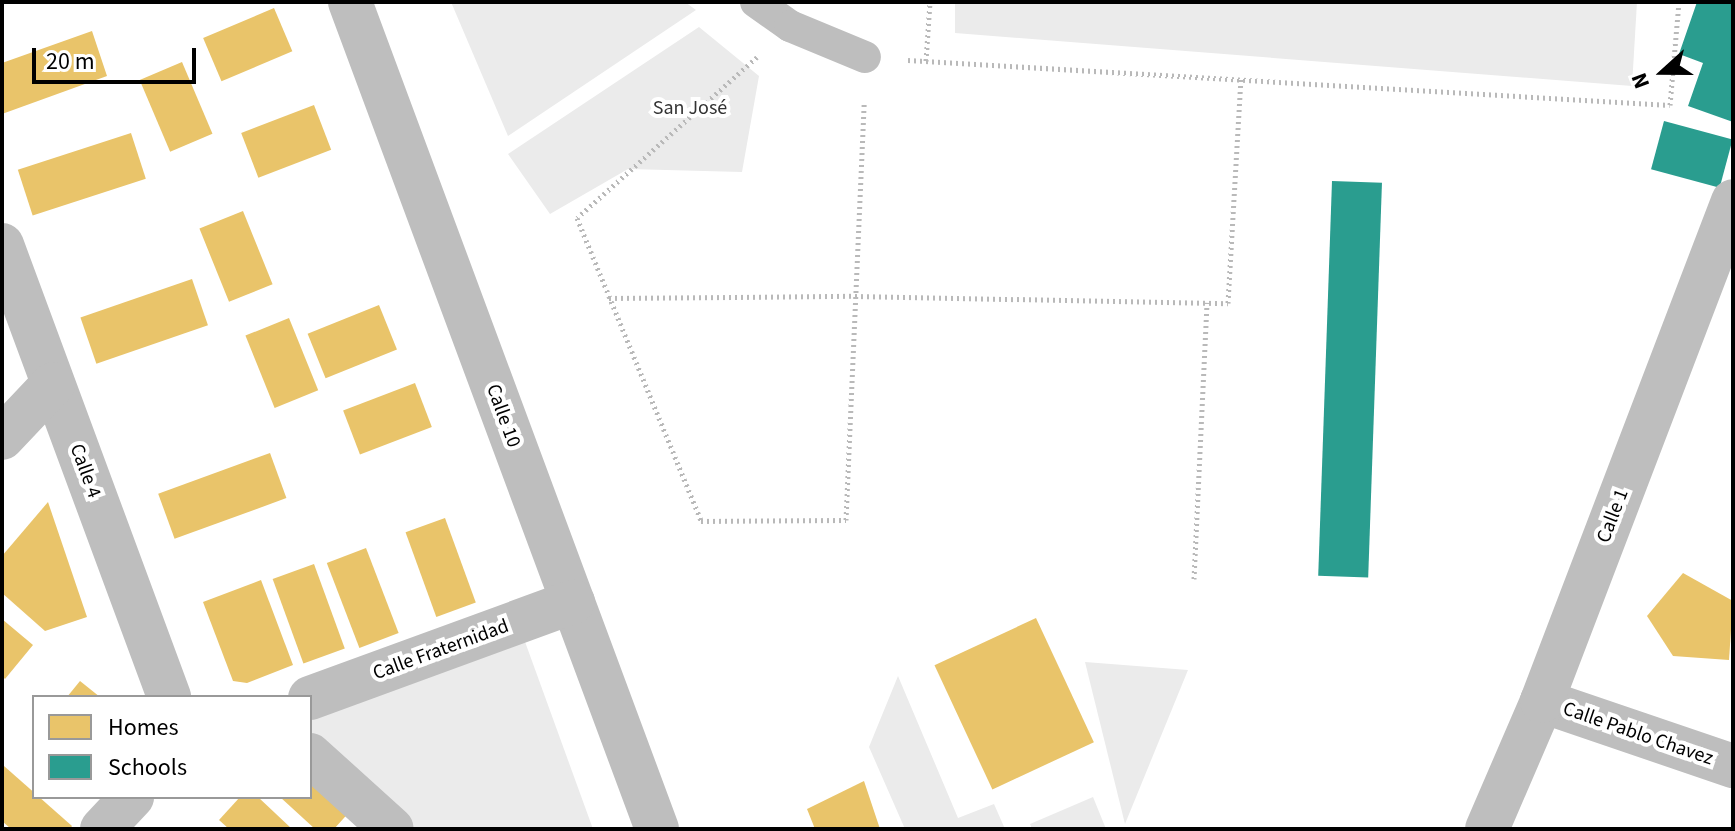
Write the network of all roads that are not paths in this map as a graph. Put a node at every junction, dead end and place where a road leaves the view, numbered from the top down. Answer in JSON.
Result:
{"nodes":[{"id":1,"x":350,"y":2,"type":"edge"},
{"id":2,"x":756,"y":2,"type":"edge"},
{"id":3,"x":865,"y":57,"type":"road end"},
{"id":4,"x":1733,"y":201,"type":"edge"},
{"id":5,"x":2,"y":245,"type":"edge"},
{"id":6,"x":53,"y":384,"type":"junction"},
{"id":7,"x":2,"y":438,"type":"edge"},
{"id":8,"x":573,"y":602,"type":"junction"},
{"id":9,"x":168,"y":695,"type":"edge"},
{"id":10,"x":312,"y":697,"type":"edge"},
{"id":11,"x":1542,"y":701,"type":"junction"},
{"id":12,"x":312,"y":757,"type":"edge"},
{"id":13,"x":1733,"y":766,"type":"edge"},
{"id":14,"x":130,"y":799,"type":"edge"},
{"id":15,"x":102,"y":829,"type":"edge"},
{"id":16,"x":392,"y":829,"type":"edge"},
{"id":17,"x":657,"y":829,"type":"edge"},
{"id":18,"x":1487,"y":829,"type":"edge"}],
"edges":[{"from":1,"to":8,"type":"street","name":"Calle 10"},
{"from":2,"to":3,"type":"lane"},
{"from":4,"to":11,"type":"street","name":"Calle 1"},
{"from":5,"to":6,"type":"street","name":"Calle 4"},
{"from":6,"to":7,"type":"street"},
{"from":6,"to":9,"type":"street","name":"Calle 4"},
{"from":8,"to":10,"type":"street","name":"Calle Fraternidad"},
{"from":8,"to":17,"type":"street","name":"Calle 10"},
{"from":11,"to":13,"type":"street","name":"Calle Pablo Chavez"},
{"from":11,"to":18,"type":"street","name":"Calle 1"},
{"from":12,"to":16,"type":"street"},
{"from":14,"to":15,"type":"street"}]}
